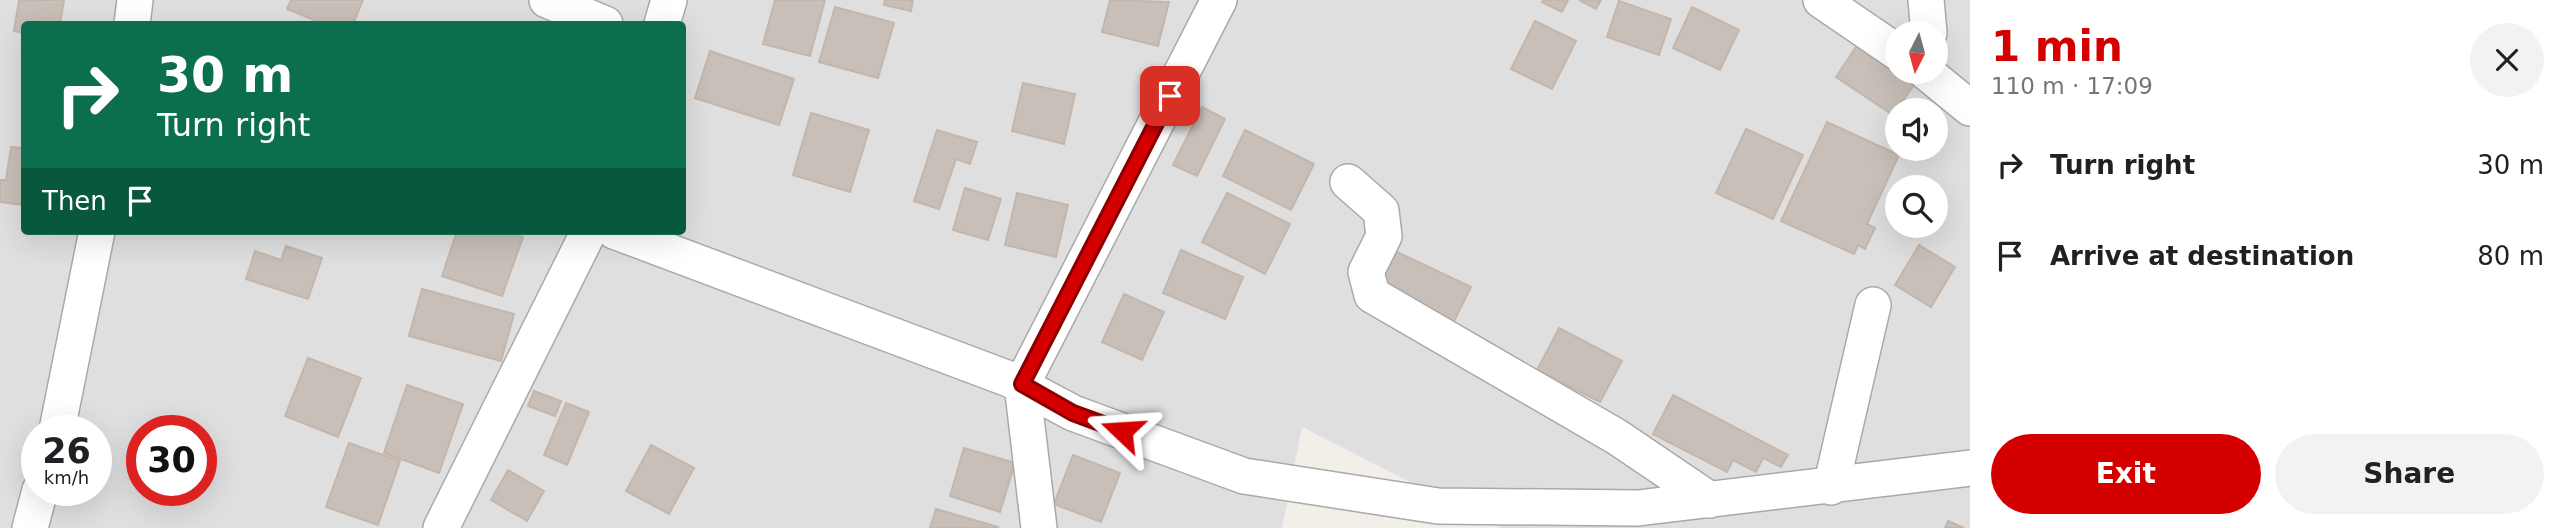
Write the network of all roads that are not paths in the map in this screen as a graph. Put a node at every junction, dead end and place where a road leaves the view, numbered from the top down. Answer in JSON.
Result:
{"nodes":[{"id":1,"x":135,"y":0,"type":"edge"},
{"id":2,"x":547,"y":0,"type":"edge"},
{"id":3,"x":669,"y":0,"type":"edge"},
{"id":4,"x":1219,"y":0,"type":"edge"},
{"id":5,"x":1821,"y":0,"type":"edge"},
{"id":6,"x":1926,"y":0,"type":"edge"},
{"id":7,"x":132,"y":21,"type":"edge"},
{"id":8,"x":598,"y":21,"type":"edge"},
{"id":9,"x":663,"y":21,"type":"edge"},
{"id":10,"x":1928,"y":21,"type":"edge"},
{"id":11,"x":1885,"y":44,"type":"edge"},
{"id":12,"x":1943,"y":84,"type":"edge"},
{"id":13,"x":1970,"y":108,"type":"edge"},
{"id":14,"x":1348,"y":182,"type":"dead end"},
{"id":15,"x":96,"y":235,"type":"edge"},
{"id":16,"x":587,"y":235,"type":"edge"},
{"id":17,"x":625,"y":235,"type":"edge"},
{"id":18,"x":1873,"y":305,"type":"dead end"},
{"id":19,"x":1022,"y":384,"type":"junction"},
{"id":20,"x":60,"y":415,"type":"edge"},
{"id":21,"x":1970,"y":468,"type":"edge"},
{"id":22,"x":1831,"y":487,"type":"junction"},
{"id":23,"x":1710,"y":500,"type":"junction"},
{"id":24,"x":36,"y":506,"type":"edge"},
{"id":25,"x":30,"y":528,"type":"edge"},
{"id":26,"x":441,"y":528,"type":"edge"},
{"id":27,"x":1039,"y":528,"type":"edge"}],
"edges":[{"from":1,"to":7,"type":"street"},
{"from":2,"to":8,"type":"street"},
{"from":3,"to":9,"type":"street"},
{"from":4,"to":19,"type":"street"},
{"from":5,"to":11,"type":"street"},
{"from":6,"to":10,"type":"street"},
{"from":12,"to":13,"type":"street"},
{"from":14,"to":23,"type":"street"},
{"from":15,"to":20,"type":"street"},
{"from":16,"to":26,"type":"street"},
{"from":17,"to":19,"type":"street"},
{"from":18,"to":22,"type":"street"},
{"from":19,"to":23,"type":"street"},
{"from":19,"to":27,"type":"street"},
{"from":21,"to":22,"type":"street"},
{"from":22,"to":23,"type":"street"},
{"from":24,"to":25,"type":"street"}]}
